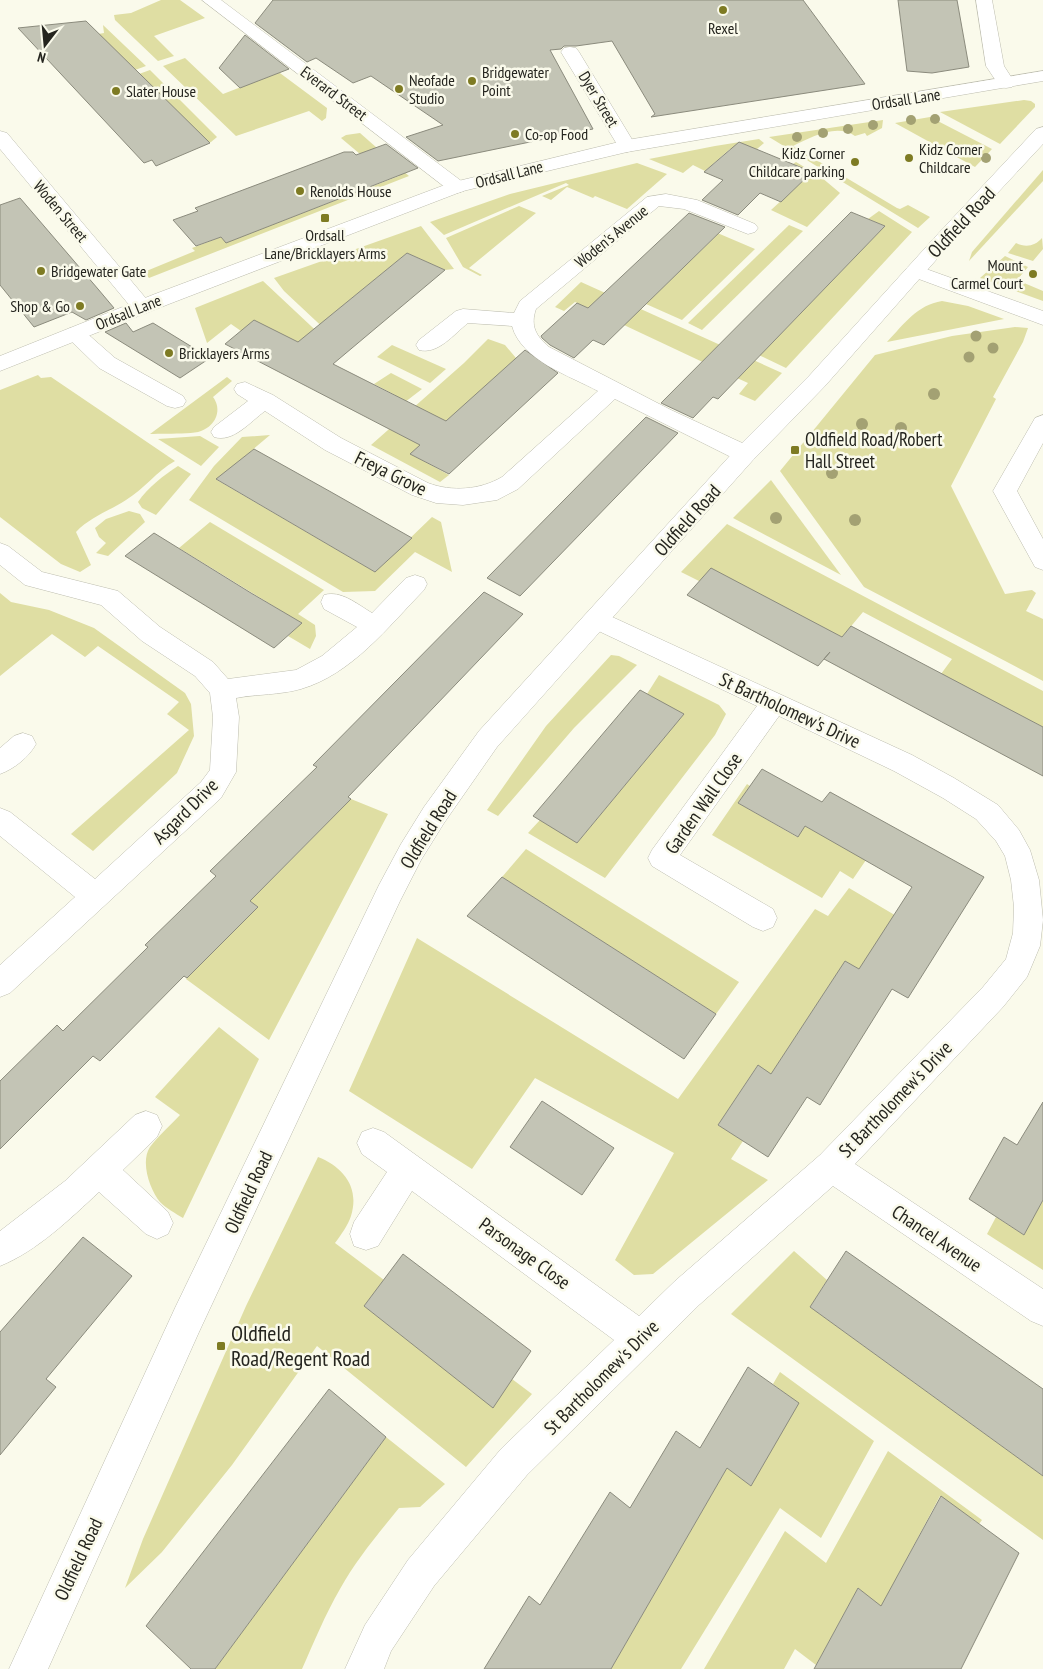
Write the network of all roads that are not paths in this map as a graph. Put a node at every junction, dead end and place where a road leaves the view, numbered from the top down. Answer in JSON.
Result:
{"nodes":[{"id":1,"x":210,"y":0,"type":"edge"},
{"id":2,"x":984,"y":0,"type":"edge"},
{"id":3,"x":570,"y":52,"type":"dead end"},
{"id":4,"x":1043,"y":76,"type":"edge"},
{"id":5,"x":1006,"y":83,"type":"junction"},
{"id":6,"x":0,"y":137,"type":"edge"},
{"id":7,"x":1041,"y":138,"type":"edge"},
{"id":8,"x":628,"y":146,"type":"junction"},
{"id":9,"x":457,"y":187,"type":"junction"},
{"id":10,"x":748,"y":228,"type":"dead end"},
{"id":11,"x":915,"y":271,"type":"junction"},
{"id":12,"x":142,"y":307,"type":"junction"},
{"id":13,"x":1043,"y":318,"type":"edge"},
{"id":14,"x":522,"y":320,"type":"junction"},
{"id":15,"x":75,"y":334,"type":"junction"},
{"id":16,"x":427,"y":345,"type":"dead end"},
{"id":17,"x":0,"y":364,"type":"edge"},
{"id":18,"x":245,"y":389,"type":"dead end"},
{"id":19,"x":613,"y":389,"type":"junction"},
{"id":20,"x":175,"y":400,"type":"dead end"},
{"id":21,"x":265,"y":400,"type":"junction"},
{"id":22,"x":1043,"y":422,"type":"edge"},
{"id":23,"x":222,"y":432,"type":"dead end"},
{"id":24,"x":745,"y":454,"type":"junction"},
{"id":25,"x":0,"y":552,"type":"edge"},
{"id":26,"x":1043,"y":561,"type":"edge"},
{"id":27,"x":415,"y":584,"type":"dead end"},
{"id":28,"x":333,"y":602,"type":"dead end"},
{"id":29,"x":597,"y":619,"type":"junction"},
{"id":30,"x":373,"y":626,"type":"junction"},
{"id":31,"x":222,"y":690,"type":"junction"},
{"id":32,"x":774,"y":703,"type":"junction"},
{"id":33,"x":23,"y":744,"type":"dead end"},
{"id":34,"x":0,"y":763,"type":"edge"},
{"id":35,"x":0,"y":820,"type":"edge"},
{"id":36,"x":1031,"y":855,"type":"edge"},
{"id":37,"x":95,"y":896,"type":"junction"},
{"id":38,"x":763,"y":918,"type":"dead end"},
{"id":39,"x":0,"y":984,"type":"edge"},
{"id":40,"x":146,"y":1126,"type":"dead end"},
{"id":41,"x":373,"y":1143,"type":"dead end"},
{"id":42,"x":832,"y":1166,"type":"junction"},
{"id":43,"x":408,"y":1169,"type":"junction"},
{"id":44,"x":99,"y":1170,"type":"junction"},
{"id":45,"x":157,"y":1224,"type":"dead end"},
{"id":46,"x":366,"y":1234,"type":"dead end"},
{"id":47,"x":0,"y":1250,"type":"edge"},
{"id":48,"x":1043,"y":1309,"type":"edge"},
{"id":49,"x":640,"y":1338,"type":"junction"},
{"id":50,"x":28,"y":1669,"type":"edge"},
{"id":51,"x":364,"y":1669,"type":"edge"}],
"edges":[{"from":1,"to":9,"type":"street","name":"Everard Street"},
{"from":2,"to":5,"type":"street"},
{"from":3,"to":8,"type":"street","name":"Dyer Street"},
{"from":4,"to":5,"type":"street","name":"Ordsall Lane"},
{"from":5,"to":8,"type":"street","name":"Ordsall Lane"},
{"from":6,"to":12,"type":"street","name":"Woden Street"},
{"from":7,"to":11,"type":"street","name":"Oldfield Road"},
{"from":8,"to":9,"type":"street","name":"Ordsall Lane"},
{"from":9,"to":12,"type":"street","name":"Ordsall Lane"},
{"from":10,"to":14,"type":"street","name":"Woden's Avenue"},
{"from":11,"to":13,"type":"street"},
{"from":11,"to":24,"type":"street","name":"Oldfield Road"},
{"from":12,"to":15,"type":"street","name":"Ordsall Lane"},
{"from":14,"to":16,"type":"street"},
{"from":14,"to":19,"type":"street"},
{"from":15,"to":17,"type":"street","name":"Ordsall Lane"},
{"from":15,"to":20,"type":"street"},
{"from":18,"to":21,"type":"street","name":"Freya Grove"},
{"from":19,"to":21,"type":"street","name":"Freya Grove"},
{"from":19,"to":24,"type":"street"},
{"from":21,"to":23,"type":"street"},
{"from":22,"to":26,"type":"street"},
{"from":24,"to":29,"type":"street","name":"Oldfield Road"},
{"from":25,"to":31,"type":"street"},
{"from":27,"to":30,"type":"street"},
{"from":28,"to":30,"type":"street"},
{"from":29,"to":32,"type":"street","name":"St Bartholomew's Drive"},
{"from":29,"to":50,"type":"street","name":"Oldfield Road"},
{"from":30,"to":31,"type":"street"},
{"from":31,"to":37,"type":"street","name":"Asgard Drive"},
{"from":32,"to":36,"type":"street","name":"St Bartholomew's Drive"},
{"from":32,"to":38,"type":"street","name":"Garden Wall Close"},
{"from":33,"to":34,"type":"street"},
{"from":35,"to":37,"type":"street"},
{"from":36,"to":42,"type":"street","name":"St Bartholomew's Drive"},
{"from":37,"to":39,"type":"street","name":"Asgard Drive"},
{"from":40,"to":44,"type":"street"},
{"from":41,"to":43,"type":"street","name":"Parsonage Close"},
{"from":42,"to":48,"type":"street","name":"Chancel Avenue"},
{"from":42,"to":49,"type":"street","name":"St Bartholomew's Drive"},
{"from":43,"to":46,"type":"street"},
{"from":43,"to":49,"type":"street","name":"Parsonage Close"},
{"from":44,"to":45,"type":"street"},
{"from":44,"to":47,"type":"street"},
{"from":49,"to":51,"type":"street","name":"St Bartholomew's Drive"}]}
